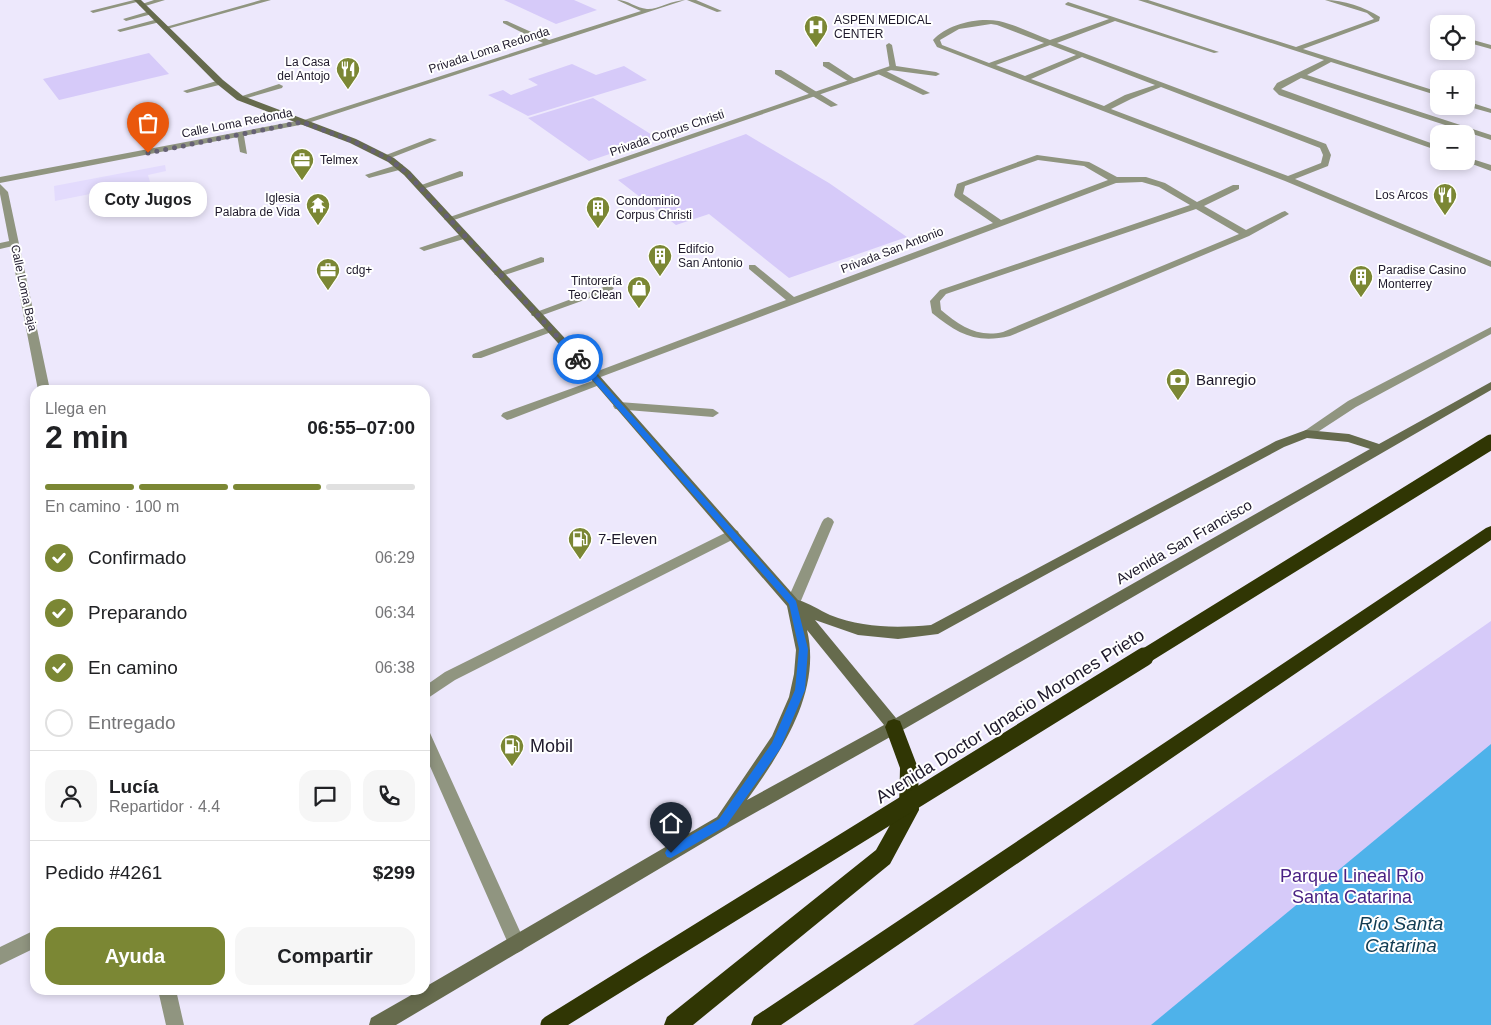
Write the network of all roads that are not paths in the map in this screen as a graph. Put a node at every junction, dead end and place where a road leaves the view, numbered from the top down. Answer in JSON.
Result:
{"nodes":[{"id":1,"x":162,"y":0,"type":"edge"},
{"id":2,"x":268,"y":0,"type":"edge"},
{"id":3,"x":620,"y":0,"type":"edge"},
{"id":4,"x":682,"y":0,"type":"edge"},
{"id":5,"x":690,"y":0,"type":"edge"},
{"id":6,"x":1141,"y":0,"type":"edge"},
{"id":7,"x":1328,"y":0,"type":"edge"},
{"id":8,"x":139,"y":2,"type":"edge"},
{"id":9,"x":1068,"y":4,"type":"dead end"},
{"id":10,"x":93,"y":11,"type":"dead end"},
{"id":11,"x":647,"y":11,"type":"junction"},
{"id":12,"x":719,"y":11,"type":"dead end"},
{"id":13,"x":150,"y":14,"type":"junction"},
{"id":14,"x":126,"y":19,"type":"dead end"},
{"id":15,"x":1116,"y":20,"type":"junction"},
{"id":16,"x":505,"y":22,"type":"dead end"},
{"id":17,"x":161,"y":24,"type":"junction"},
{"id":18,"x":120,"y":30,"type":"dead end"},
{"id":19,"x":549,"y":43,"type":"junction"},
{"id":20,"x":1049,"y":43,"type":"junction"},
{"id":21,"x":1475,"y":43,"type":"edge"},
{"id":22,"x":889,"y":45,"type":"dead end"},
{"id":23,"x":1491,"y":47,"type":"edge"},
{"id":24,"x":1296,"y":49,"type":"junction"},
{"id":25,"x":1216,"y":52,"type":"dead end"},
{"id":26,"x":1082,"y":56,"type":"junction"},
{"id":27,"x":835,"y":60,"type":"dead end"},
{"id":28,"x":1330,"y":60,"type":"junction"},
{"id":29,"x":826,"y":64,"type":"dead end"},
{"id":30,"x":989,"y":65,"type":"junction"},
{"id":31,"x":893,"y":68,"type":"junction"},
{"id":32,"x":837,"y":71,"type":"junction"},
{"id":33,"x":778,"y":72,"type":"dead end"},
{"id":34,"x":881,"y":72,"type":"junction"},
{"id":35,"x":936,"y":74,"type":"dead end"},
{"id":36,"x":1301,"y":75,"type":"junction"},
{"id":37,"x":1024,"y":79,"type":"junction"},
{"id":38,"x":854,"y":81,"type":"junction"},
{"id":39,"x":220,"y":82,"type":"junction"},
{"id":40,"x":904,"y":83,"type":"junction"},
{"id":41,"x":279,"y":86,"type":"dead end"},
{"id":42,"x":1161,"y":86,"type":"junction"},
{"id":43,"x":935,"y":90,"type":"dead end"},
{"id":44,"x":187,"y":91,"type":"dead end"},
{"id":45,"x":1430,"y":91,"type":"edge"},
{"id":46,"x":926,"y":93,"type":"dead end"},
{"id":47,"x":816,"y":94,"type":"junction"},
{"id":48,"x":240,"y":98,"type":"junction"},
{"id":49,"x":834,"y":104,"type":"dead end"},
{"id":50,"x":1475,"y":106,"type":"edge"},
{"id":51,"x":1105,"y":110,"type":"junction"},
{"id":52,"x":1491,"y":111,"type":"edge"},
{"id":53,"x":302,"y":122,"type":"junction"},
{"id":54,"x":240,"y":136,"type":"junction"},
{"id":55,"x":1491,"y":138,"type":"edge"},
{"id":56,"x":433,"y":140,"type":"dead end"},
{"id":57,"x":1430,"y":146,"type":"edge"},
{"id":58,"x":244,"y":152,"type":"dead end"},
{"id":59,"x":385,"y":157,"type":"junction"},
{"id":60,"x":1475,"y":162,"type":"edge"},
{"id":61,"x":400,"y":167,"type":"junction"},
{"id":62,"x":1491,"y":168,"type":"edge"},
{"id":63,"x":460,"y":174,"type":"dead end"},
{"id":64,"x":369,"y":175,"type":"dead end"},
{"id":65,"x":1288,"y":179,"type":"junction"},
{"id":66,"x":0,"y":180,"type":"edge"},
{"id":67,"x":1115,"y":180,"type":"junction"},
{"id":68,"x":0,"y":187,"type":"edge"},
{"id":69,"x":420,"y":187,"type":"junction"},
{"id":70,"x":1236,"y":187,"type":"dead end"},
{"id":71,"x":1198,"y":205,"type":"junction"},
{"id":72,"x":1285,"y":214,"type":"dead end"},
{"id":73,"x":448,"y":219,"type":"junction"},
{"id":74,"x":1000,"y":223,"type":"junction"},
{"id":75,"x":1246,"y":234,"type":"junction"},
{"id":76,"x":464,"y":236,"type":"junction"},
{"id":77,"x":14,"y":243,"type":"junction"},
{"id":78,"x":0,"y":246,"type":"edge"},
{"id":79,"x":424,"y":248,"type":"dead end"},
{"id":80,"x":541,"y":260,"type":"dead end"},
{"id":81,"x":1491,"y":264,"type":"edge"},
{"id":82,"x":752,"y":267,"type":"dead end"},
{"id":83,"x":500,"y":274,"type":"junction"},
{"id":84,"x":609,"y":288,"type":"dead end"},
{"id":85,"x":793,"y":301,"type":"junction"},
{"id":86,"x":536,"y":314,"type":"junction"},
{"id":87,"x":550,"y":329,"type":"junction"},
{"id":88,"x":1491,"y":330,"type":"edge"},
{"id":89,"x":476,"y":356,"type":"dead end"},
{"id":90,"x":596,"y":379,"type":"junction"},
{"id":91,"x":1491,"y":384,"type":"edge"},
{"id":92,"x":43,"y":385,"type":"edge"},
{"id":93,"x":620,"y":406,"type":"junction"},
{"id":94,"x":713,"y":413,"type":"dead end"},
{"id":95,"x":507,"y":416,"type":"dead end"},
{"id":96,"x":1306,"y":434,"type":"junction"},
{"id":97,"x":1491,"y":442,"type":"edge"},
{"id":98,"x":1380,"y":448,"type":"junction"},
{"id":99,"x":828,"y":522,"type":"dead end"},
{"id":100,"x":1491,"y":532,"type":"edge"},
{"id":101,"x":733,"y":534,"type":"junction"},
{"id":102,"x":793,"y":603,"type":"junction"},
{"id":103,"x":430,"y":690,"type":"edge"},
{"id":104,"x":894,"y":727,"type":"junction"},
{"id":105,"x":430,"y":749,"type":"edge"},
{"id":106,"x":722,"y":823,"type":"junction"},
{"id":107,"x":30,"y":941,"type":"edge"},
{"id":108,"x":517,"y":944,"type":"junction"},
{"id":109,"x":0,"y":956,"type":"edge"},
{"id":110,"x":169,"y":995,"type":"edge"},
{"id":111,"x":429,"y":995,"type":"edge"},
{"id":112,"x":430,"y":995,"type":"edge"},
{"id":113,"x":175,"y":1025,"type":"edge"},
{"id":114,"x":378,"y":1025,"type":"edge"},
{"id":115,"x":550,"y":1025,"type":"edge"},
{"id":116,"x":675,"y":1025,"type":"edge"},
{"id":117,"x":762,"y":1025,"type":"edge"}],
"edges":[{"from":1,"to":8,"type":"street"},
{"from":2,"to":17,"type":"street"},
{"from":3,"to":11,"type":"street"},
{"from":4,"to":11,"type":"street","name":"Privada Loma Redonda"},
{"from":5,"to":12,"type":"street"},
{"from":6,"to":24,"type":"street"},
{"from":7,"to":24,"type":"street"},
{"from":8,"to":10,"type":"street"},
{"from":8,"to":13,"type":"street"},
{"from":9,"to":15,"type":"street"},
{"from":11,"to":19,"type":"street","name":"Privada Loma Redonda"},
{"from":13,"to":14,"type":"street"},
{"from":13,"to":17,"type":"street"},
{"from":15,"to":20,"type":"street"},
{"from":15,"to":25,"type":"street"},
{"from":16,"to":19,"type":"street"},
{"from":17,"to":18,"type":"street"},
{"from":17,"to":39,"type":"street"},
{"from":19,"to":53,"type":"street","name":"Privada Loma Redonda"},
{"from":20,"to":26,"type":"street"},
{"from":20,"to":30,"type":"street"},
{"from":20,"to":30,"type":"street"},
{"from":21,"to":23,"type":"street"},
{"from":22,"to":31,"type":"street"},
{"from":24,"to":28,"type":"street"},
{"from":26,"to":37,"type":"street"},
{"from":26,"to":42,"type":"street"},
{"from":27,"to":32,"type":"street"},
{"from":28,"to":36,"type":"street"},
{"from":28,"to":45,"type":"street"},
{"from":29,"to":32,"type":"street"},
{"from":30,"to":37,"type":"street"},
{"from":31,"to":34,"type":"street","name":"Privada Corpus Christi"},
{"from":31,"to":35,"type":"street"},
{"from":32,"to":38,"type":"street"},
{"from":33,"to":47,"type":"street"},
{"from":34,"to":38,"type":"street","name":"Privada Corpus Christi"},
{"from":34,"to":40,"type":"street"},
{"from":36,"to":55,"type":"street"},
{"from":36,"to":57,"type":"street"},
{"from":37,"to":51,"type":"street"},
{"from":38,"to":47,"type":"street","name":"Privada Corpus Christi"},
{"from":39,"to":44,"type":"street"},
{"from":39,"to":48,"type":"street"},
{"from":40,"to":43,"type":"street"},
{"from":40,"to":46,"type":"street"},
{"from":41,"to":48,"type":"street"},
{"from":42,"to":51,"type":"street"},
{"from":42,"to":65,"type":"street"},
{"from":47,"to":49,"type":"street"},
{"from":47,"to":73,"type":"street","name":"Privada Corpus Christi"},
{"from":48,"to":53,"type":"street"},
{"from":50,"to":52,"type":"street"},
{"from":51,"to":65,"type":"street"},
{"from":53,"to":54,"type":"street","name":"Calle Loma Redonda"},
{"from":53,"to":59,"type":"street"},
{"from":54,"to":58,"type":"street"},
{"from":54,"to":66,"type":"street","name":"Calle Loma Redonda"},
{"from":56,"to":59,"type":"street"},
{"from":59,"to":61,"type":"street"},
{"from":60,"to":62,"type":"street"},
{"from":61,"to":64,"type":"street"},
{"from":61,"to":69,"type":"street"},
{"from":63,"to":69,"type":"street"},
{"from":65,"to":81,"type":"street"},
{"from":67,"to":71,"type":"street","name":"Privada San Antonio"},
{"from":67,"to":74,"type":"street","name":"Privada San Antonio"},
{"from":67,"to":74,"type":"street"},
{"from":68,"to":77,"type":"street","name":"Calle Loma Baja"},
{"from":69,"to":73,"type":"street"},
{"from":70,"to":71,"type":"street"},
{"from":71,"to":75,"type":"street","name":"Privada San Antonio"},
{"from":71,"to":75,"type":"street"},
{"from":72,"to":75,"type":"street"},
{"from":73,"to":76,"type":"street"},
{"from":74,"to":85,"type":"street","name":"Privada San Antonio"},
{"from":76,"to":79,"type":"street"},
{"from":76,"to":83,"type":"street"},
{"from":77,"to":78,"type":"street"},
{"from":77,"to":92,"type":"street","name":"Calle Loma Baja"},
{"from":80,"to":83,"type":"street"},
{"from":82,"to":85,"type":"street"},
{"from":83,"to":86,"type":"street"},
{"from":84,"to":86,"type":"street"},
{"from":85,"to":90,"type":"street","name":"Privada San Antonio"},
{"from":86,"to":87,"type":"street"},
{"from":87,"to":89,"type":"street"},
{"from":87,"to":90,"type":"street"},
{"from":88,"to":96,"type":"street"},
{"from":90,"to":93,"type":"street"},
{"from":90,"to":95,"type":"street","name":"Privada San Antonio"},
{"from":91,"to":98,"type":"street","name":"Avenida San Francisco"},
{"from":93,"to":94,"type":"street"},
{"from":93,"to":101,"type":"street"},
{"from":96,"to":98,"type":"street"},
{"from":96,"to":102,"type":"street"},
{"from":97,"to":115,"type":"highway","name":"Avenida Doctor Ignacio Morones Prieto","bridge":true},
{"from":98,"to":104,"type":"street","name":"Avenida San Francisco"},
{"from":99,"to":102,"type":"street"},
{"from":100,"to":117,"type":"highway"},
{"from":101,"to":102,"type":"street"},
{"from":101,"to":103,"type":"street"},
{"from":102,"to":104,"type":"street"},
{"from":102,"to":106,"type":"street"},
{"from":104,"to":106,"type":"street"},
{"from":104,"to":116,"type":"highway"},
{"from":105,"to":108,"type":"street"},
{"from":106,"to":108,"type":"street"},
{"from":107,"to":109,"type":"street"},
{"from":108,"to":112,"type":"street"},
{"from":110,"to":113,"type":"street"},
{"from":111,"to":114,"type":"street"}]}
